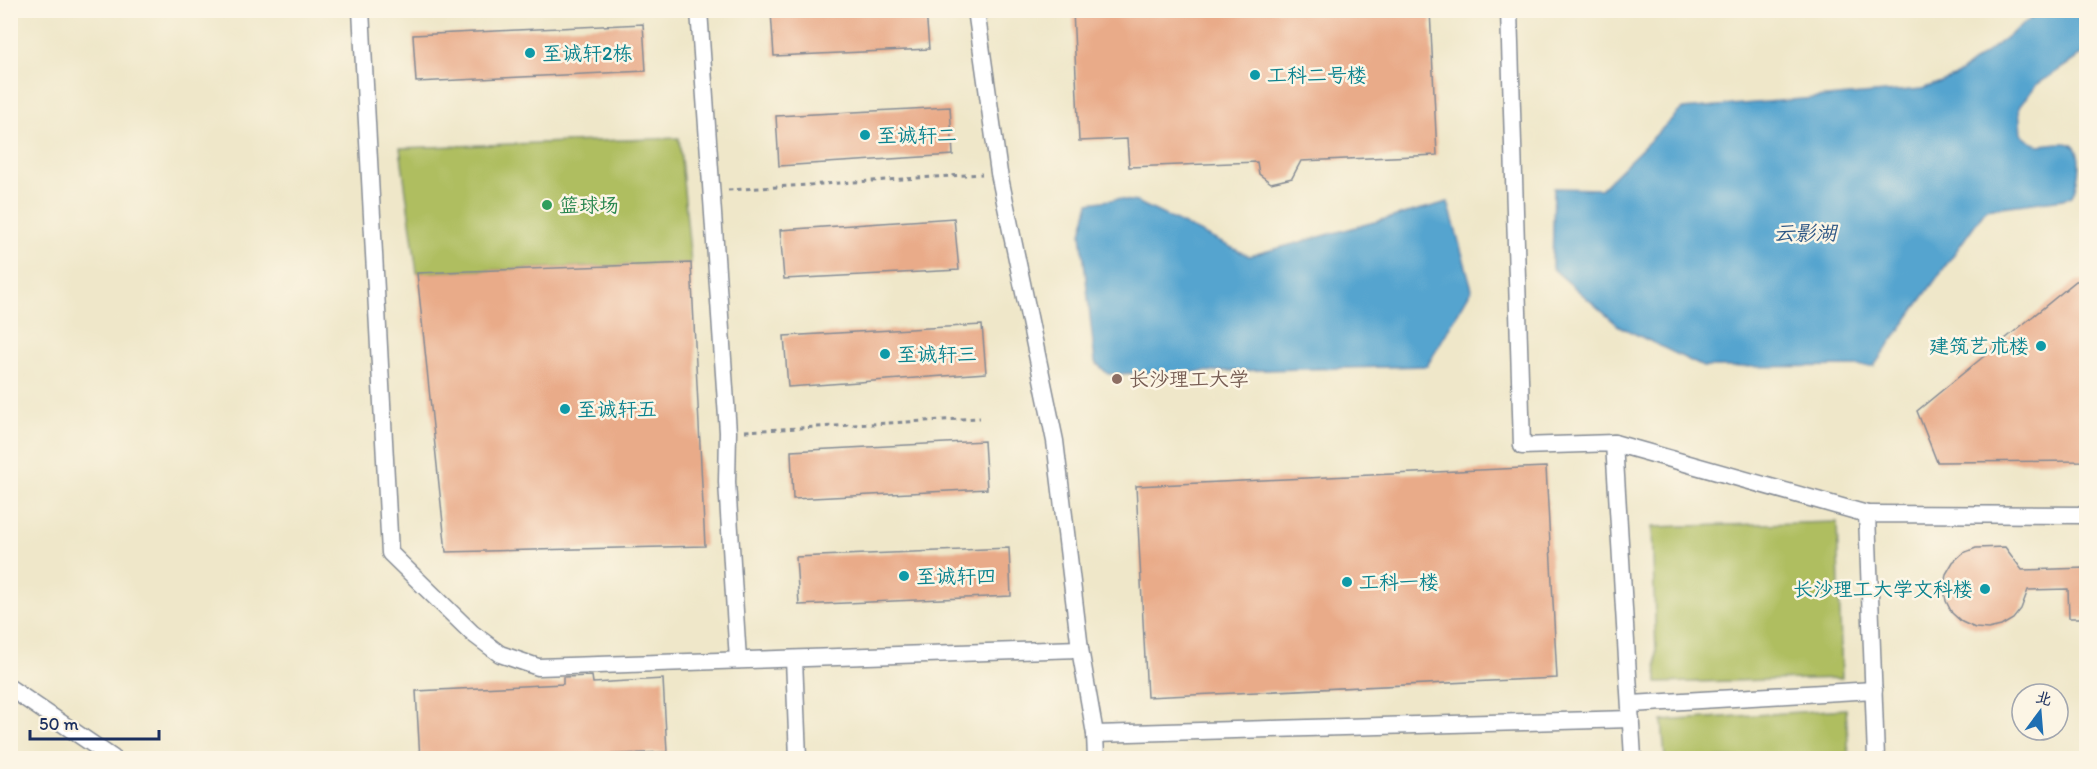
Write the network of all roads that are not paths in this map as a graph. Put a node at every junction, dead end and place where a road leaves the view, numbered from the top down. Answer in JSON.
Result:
{"nodes":[{"id":1,"x":361,"y":10,"type":"edge"},
{"id":2,"x":699,"y":10,"type":"edge"},
{"id":3,"x":976,"y":10,"type":"edge"},
{"id":4,"x":1509,"y":10,"type":"edge"},
{"id":5,"x":1614,"y":443,"type":"junction"},
{"id":6,"x":1867,"y":514,"type":"junction"},
{"id":7,"x":2086,"y":515,"type":"edge"},
{"id":8,"x":1080,"y":649,"type":"junction"},
{"id":9,"x":794,"y":658,"type":"junction"},
{"id":10,"x":738,"y":660,"type":"junction"},
{"id":11,"x":10,"y":688,"type":"edge"},
{"id":12,"x":1874,"y":690,"type":"junction"},
{"id":13,"x":1631,"y":712,"type":"junction"},
{"id":14,"x":1095,"y":734,"type":"junction"},
{"id":15,"x":113,"y":759,"type":"edge"},
{"id":16,"x":798,"y":759,"type":"edge"},
{"id":17,"x":1096,"y":759,"type":"edge"},
{"id":18,"x":1633,"y":759,"type":"edge"},
{"id":19,"x":1876,"y":759,"type":"edge"}],
"edges":[{"from":1,"to":10,"type":"street"},
{"from":2,"to":10,"type":"street"},
{"from":3,"to":8,"type":"street"},
{"from":4,"to":5,"type":"street"},
{"from":5,"to":6,"type":"street"},
{"from":5,"to":13,"type":"street"},
{"from":6,"to":7,"type":"street"},
{"from":6,"to":12,"type":"street"},
{"from":8,"to":9,"type":"street"},
{"from":8,"to":14,"type":"street"},
{"from":9,"to":10,"type":"street"},
{"from":9,"to":16,"type":"street"},
{"from":11,"to":15,"type":"street"},
{"from":12,"to":13,"type":"street"},
{"from":12,"to":19,"type":"street"},
{"from":13,"to":14,"type":"street"},
{"from":13,"to":18,"type":"street"},
{"from":14,"to":17,"type":"street"}]}
